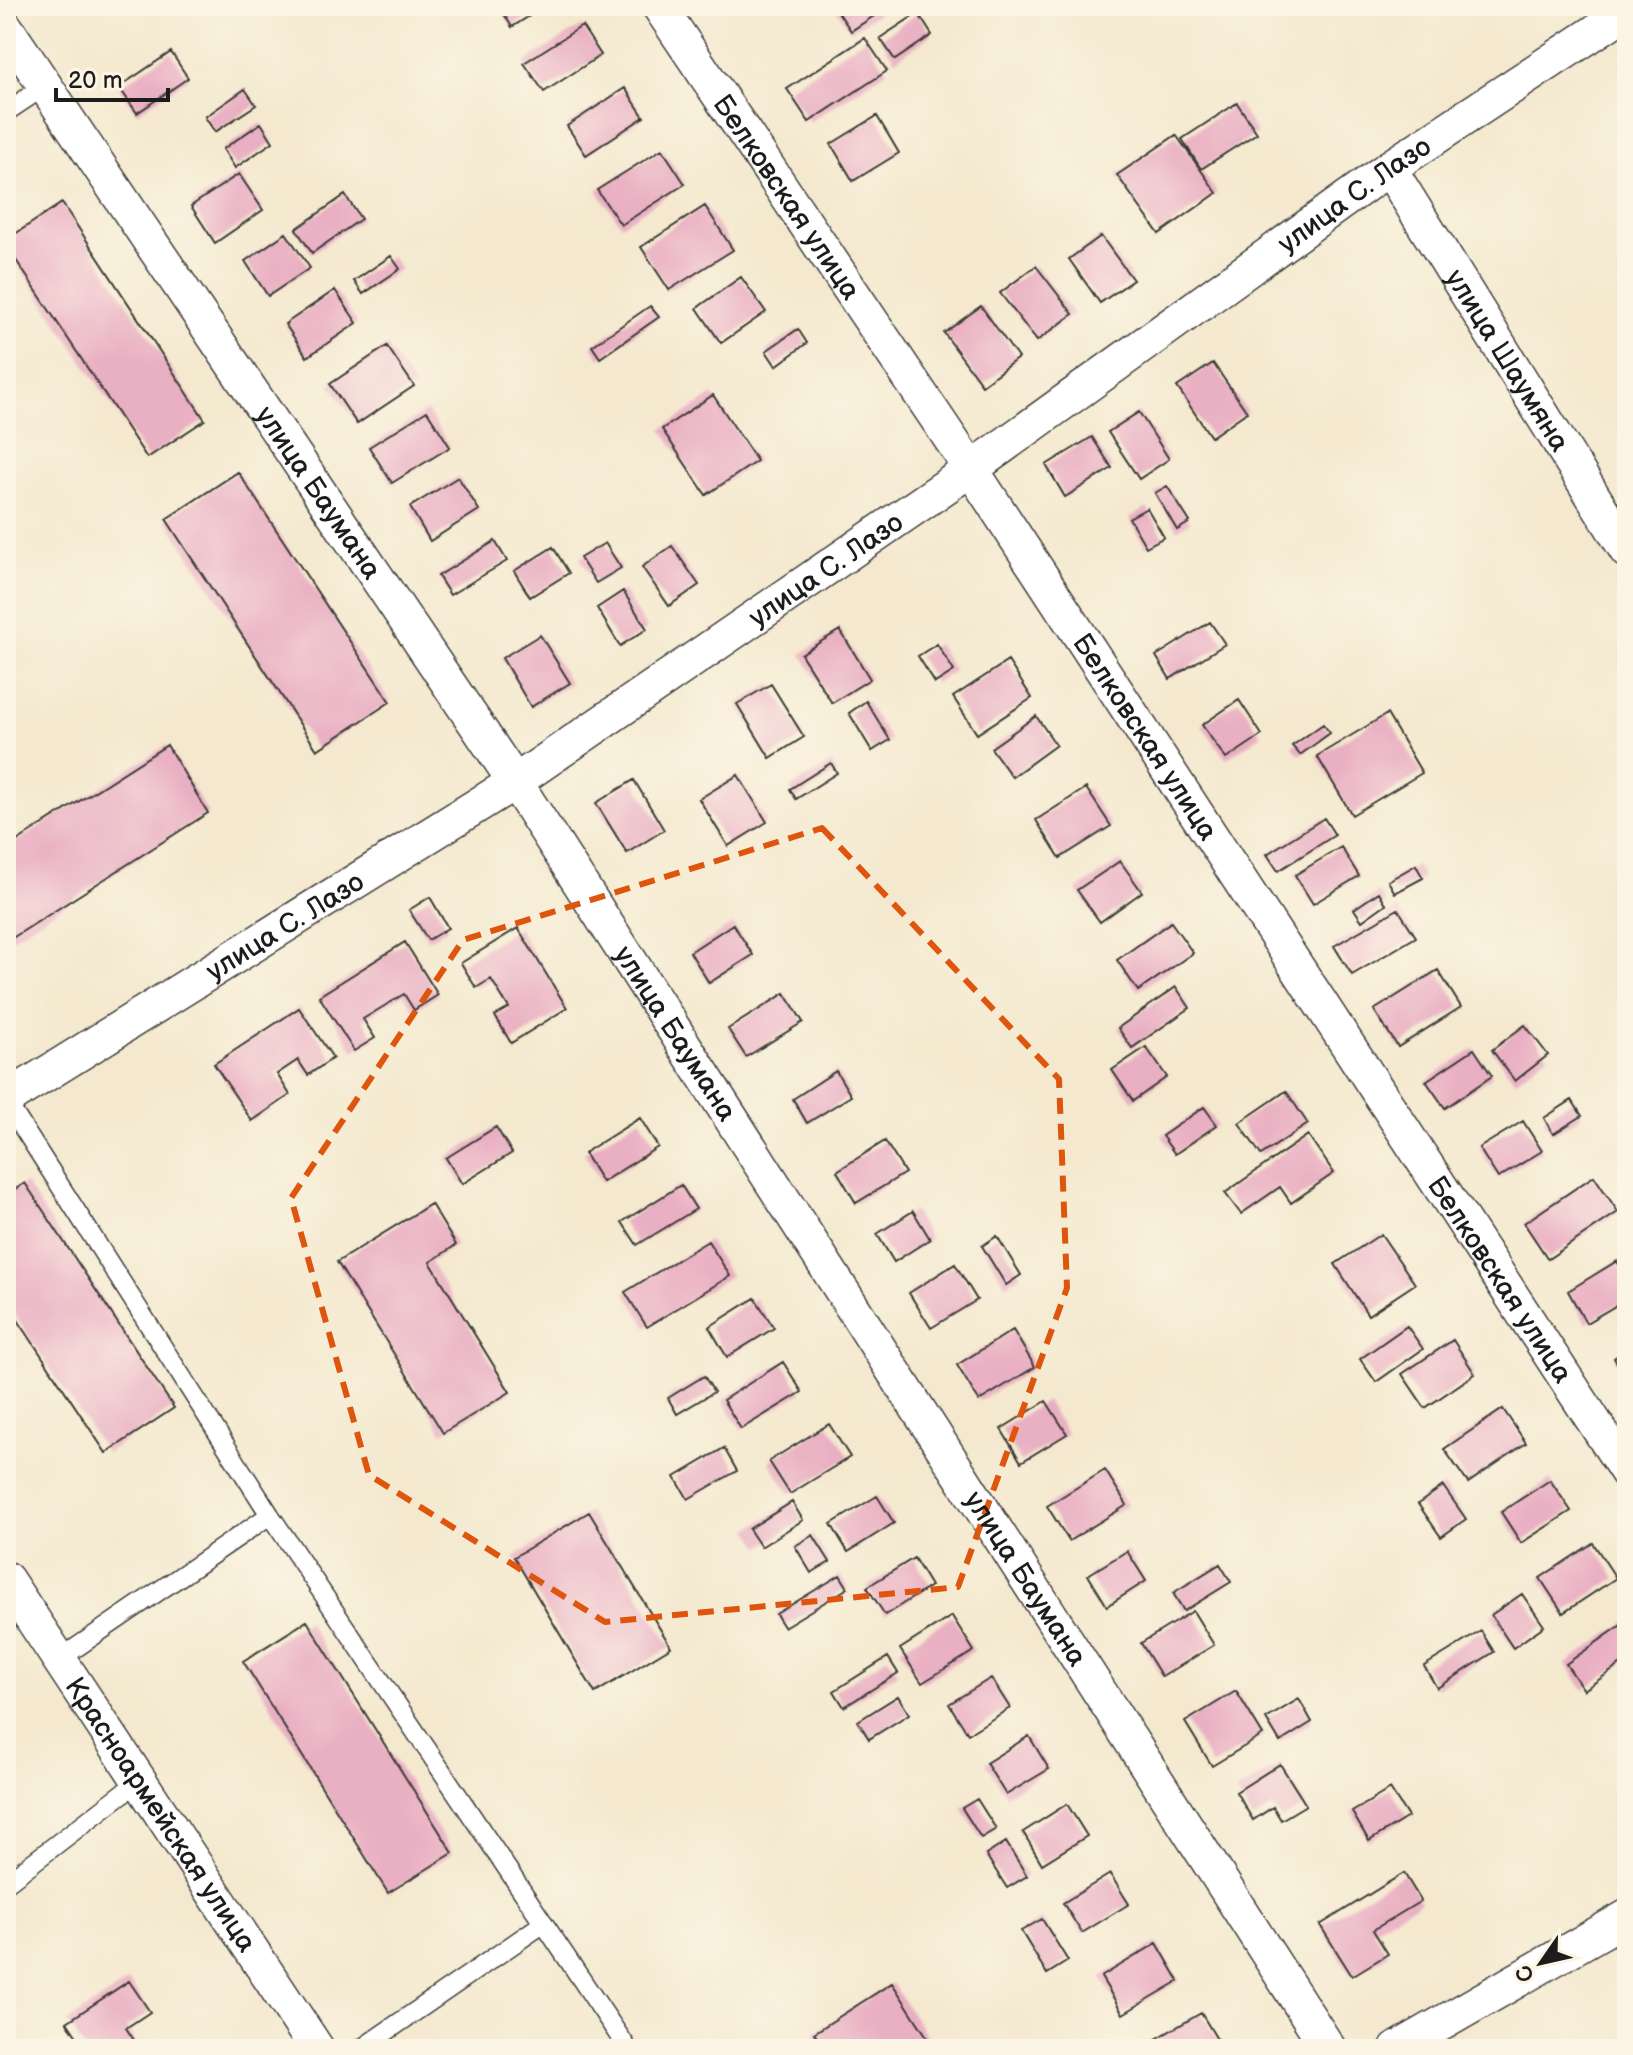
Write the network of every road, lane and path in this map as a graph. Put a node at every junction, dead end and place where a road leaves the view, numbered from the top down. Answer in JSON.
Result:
{"nodes":[{"id":1,"x":659,"y":6,"type":"edge"},
{"id":2,"x":1627,"y":11,"type":"edge"},
{"id":3,"x":6,"y":28,"type":"edge"},
{"id":4,"x":45,"y":86,"type":"junction"},
{"id":5,"x":6,"y":112,"type":"edge"},
{"id":6,"x":1389,"y":168,"type":"junction"},
{"id":7,"x":971,"y":469,"type":"junction"},
{"id":8,"x":1627,"y":551,"type":"edge"},
{"id":9,"x":515,"y":782,"type":"junction"},
{"id":10,"x":6,"y":1100,"type":"edge"},
{"id":11,"x":1627,"y":1472,"type":"edge"},
{"id":12,"x":270,"y":1515,"type":"junction"},
{"id":13,"x":6,"y":1579,"type":"edge"},
{"id":14,"x":58,"y":1660,"type":"junction"},
{"id":15,"x":139,"y":1781,"type":"junction"},
{"id":16,"x":6,"y":1883,"type":"edge"},
{"id":17,"x":1627,"y":1917,"type":"edge"},
{"id":18,"x":544,"y":1923,"type":"junction"},
{"id":19,"x":317,"y":2049,"type":"edge"},
{"id":20,"x":361,"y":2049,"type":"edge"},
{"id":21,"x":628,"y":2049,"type":"edge"},
{"id":22,"x":1329,"y":2049,"type":"edge"},
{"id":23,"x":1397,"y":2049,"type":"edge"}],
"edges":[{"from":1,"to":7,"type":"street","name":"Белковская улица"},
{"from":2,"to":6,"type":"street","name":"улица С. Лазо"},
{"from":3,"to":4,"type":"street","name":"улица Баумана"},
{"from":4,"to":5,"type":"lane"},
{"from":4,"to":9,"type":"street","name":"улица Баумана"},
{"from":6,"to":7,"type":"street","name":"улица С. Лазо"},
{"from":6,"to":8,"type":"street","name":"улица Шаумяна"},
{"from":7,"to":9,"type":"street","name":"улица С. Лазо"},
{"from":7,"to":11,"type":"street","name":"Белковская улица"},
{"from":9,"to":10,"type":"street","name":"улица С. Лазо"},
{"from":9,"to":22,"type":"street","name":"улица Баумана"},
{"from":10,"to":12,"type":"lane"},
{"from":12,"to":14,"type":"lane"},
{"from":12,"to":18,"type":"lane"},
{"from":13,"to":14,"type":"street","name":"Красноармейская улица"},
{"from":14,"to":15,"type":"street","name":"Красноармейская улица"},
{"from":15,"to":16,"type":"lane"},
{"from":15,"to":19,"type":"street","name":"Красноармейская улица"},
{"from":17,"to":23,"type":"street"},
{"from":18,"to":20,"type":"lane"},
{"from":18,"to":21,"type":"lane"}]}
